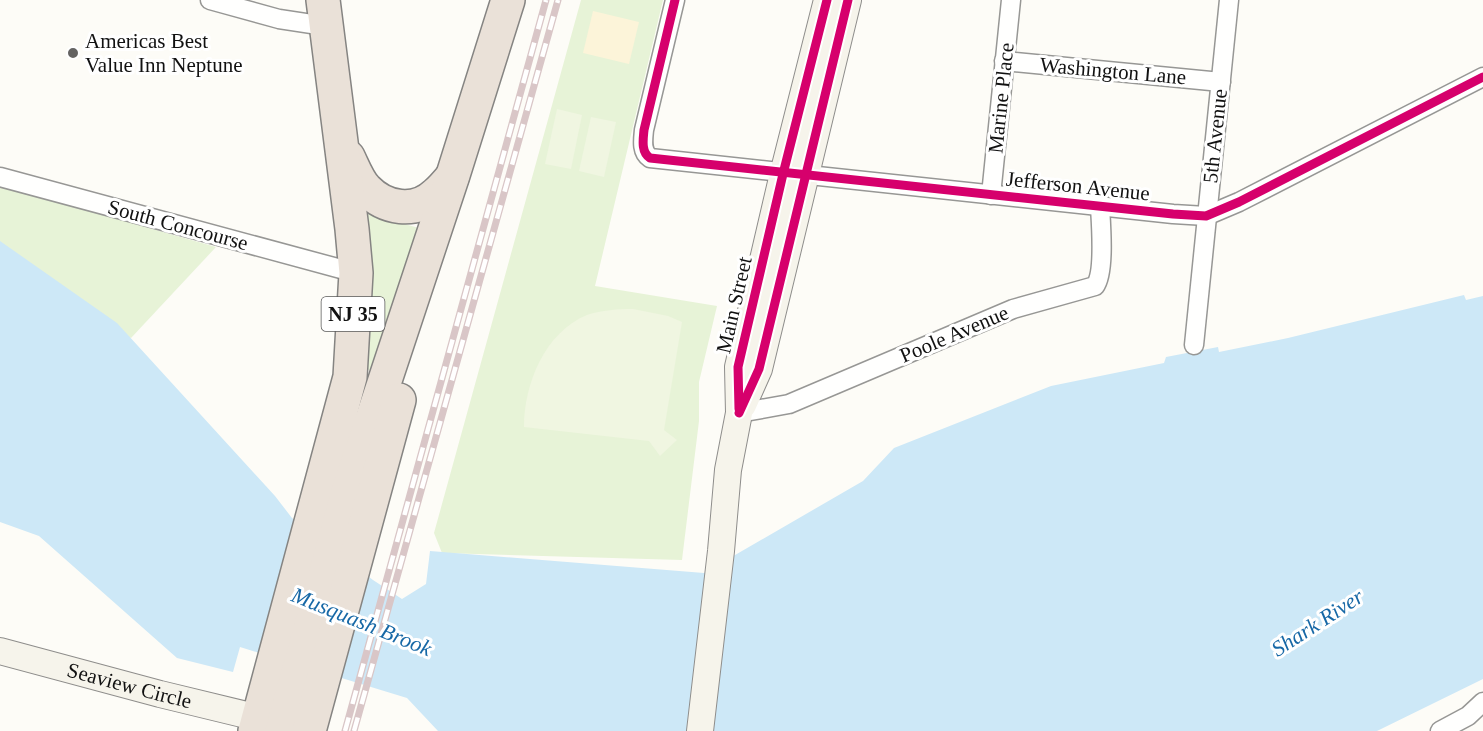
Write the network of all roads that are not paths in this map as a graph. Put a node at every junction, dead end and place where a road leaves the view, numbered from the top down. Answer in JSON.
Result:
{"nodes":[{"id":1,"x":210,"y":0,"type":"edge"},
{"id":2,"x":508,"y":0,"type":"edge"},
{"id":3,"x":675,"y":0,"type":"edge"},
{"id":4,"x":827,"y":0,"type":"edge"},
{"id":5,"x":848,"y":0,"type":"edge"},
{"id":6,"x":1011,"y":0,"type":"edge"},
{"id":7,"x":1229,"y":0,"type":"edge"},
{"id":8,"x":324,"y":13,"type":"edge"},
{"id":9,"x":1004,"y":61,"type":"junction"},
{"id":10,"x":1483,"y":77,"type":"edge"},
{"id":11,"x":1221,"y":82,"type":"junction"},
{"id":12,"x":476,"y":102,"type":"junction"},
{"id":13,"x":342,"y":144,"type":"junction"},
{"id":14,"x":453,"y":175,"type":"junction"},
{"id":15,"x":793,"y":175,"type":"junction"},
{"id":16,"x":0,"y":177,"type":"edge"},
{"id":17,"x":991,"y":195,"type":"junction"},
{"id":18,"x":1100,"y":207,"type":"junction"},
{"id":19,"x":1206,"y":216,"type":"junction"},
{"id":20,"x":356,"y":273,"type":"junction"},
{"id":21,"x":1194,"y":345,"type":"dead end"},
{"id":22,"x":739,"y":413,"type":"junction"},
{"id":23,"x":348,"y":493,"type":"junction"},
{"id":24,"x":0,"y":651,"type":"edge"},
{"id":25,"x":1483,"y":702,"type":"edge"},
{"id":26,"x":311,"y":724,"type":"edge"},
{"id":27,"x":265,"y":727,"type":"edge"},
{"id":28,"x":700,"y":731,"type":"edge"},
{"id":29,"x":1440,"y":731,"type":"edge"}],
"edges":[{"from":1,"to":8,"type":"street"},
{"from":2,"to":12,"type":"highway","number":"NJ 35"},
{"from":3,"to":15,"type":"street","name":"Jefferson Avenue"},
{"from":4,"to":15,"type":"main road","name":"Main Street"},
{"from":5,"to":15,"type":"main road","name":"Main Street"},
{"from":6,"to":9,"type":"street","name":"Marine Place"},
{"from":7,"to":11,"type":"street","name":"5th Avenue"},
{"from":8,"to":13,"type":"highway","number":"NJ 35"},
{"from":9,"to":11,"type":"street","name":"Washington Lane"},
{"from":9,"to":17,"type":"street","name":"Marine Place"},
{"from":10,"to":19,"type":"street","name":"Jefferson Avenue"},
{"from":11,"to":19,"type":"street","name":"5th Avenue"},
{"from":12,"to":14,"type":"highway","number":"NJ 35"},
{"from":12,"to":23,"type":"highway"},
{"from":13,"to":14,"type":"highway"},
{"from":13,"to":20,"type":"highway","number":"NJ 35"},
{"from":14,"to":23,"type":"highway","number":"NJ 35"},
{"from":15,"to":17,"type":"street","name":"Jefferson Avenue"},
{"from":15,"to":22,"type":"main road","name":"Main Street"},
{"from":16,"to":20,"type":"street","name":"South Concourse"},
{"from":17,"to":18,"type":"street","name":"Jefferson Avenue"},
{"from":18,"to":19,"type":"street","name":"Jefferson Avenue"},
{"from":18,"to":22,"type":"street","name":"Poole Avenue"},
{"from":19,"to":21,"type":"street","name":"5th Avenue"},
{"from":20,"to":23,"type":"highway","number":"NJ 35"},
{"from":22,"to":28,"type":"main road","name":"Main Street"},
{"from":23,"to":26,"type":"highway"},
{"from":23,"to":27,"type":"highway","number":"NJ 35"},
{"from":24,"to":27,"type":"main road","name":"Seaview Circle"},
{"from":25,"to":29,"type":"street"}]}
